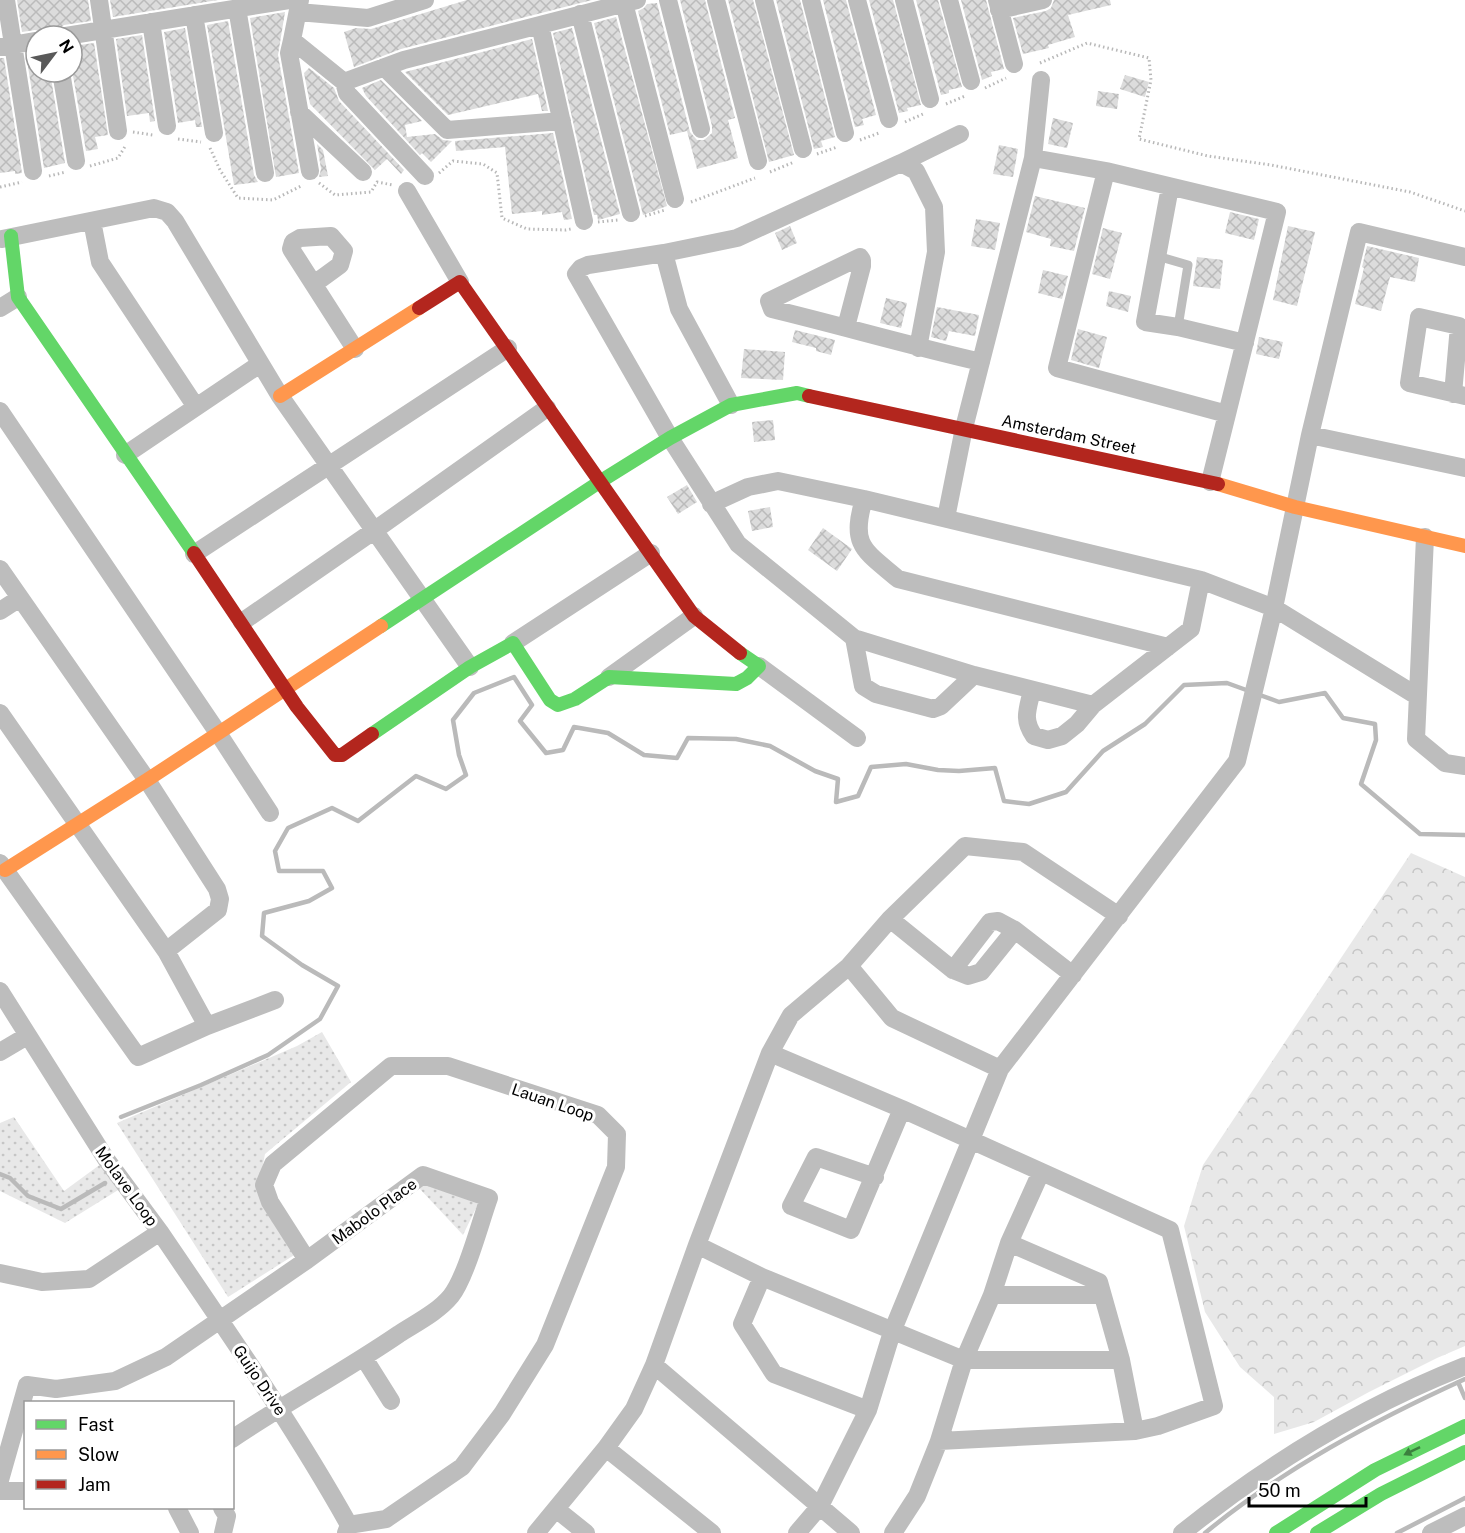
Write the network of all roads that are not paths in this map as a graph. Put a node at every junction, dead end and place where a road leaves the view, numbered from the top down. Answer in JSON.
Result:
{"nodes":[{"id":1,"x":6,"y":0,"type":"edge"},
{"id":2,"x":99,"y":0,"type":"edge"},
{"id":3,"x":425,"y":0,"type":"edge"},
{"id":4,"x":668,"y":0,"type":"edge"},
{"id":5,"x":716,"y":0,"type":"edge"},
{"id":6,"x":764,"y":0,"type":"edge"},
{"id":7,"x":811,"y":0,"type":"edge"},
{"id":8,"x":857,"y":0,"type":"edge"},
{"id":9,"x":904,"y":0,"type":"edge"},
{"id":10,"x":949,"y":0,"type":"edge"},
{"id":11,"x":1043,"y":0,"type":"edge"},
{"id":12,"x":631,"y":2,"type":"edge"},
{"id":13,"x":296,"y":4,"type":"edge"},
{"id":14,"x":998,"y":5,"type":"edge"},
{"id":15,"x":237,"y":8,"type":"junction"},
{"id":16,"x":355,"y":9,"type":"edge"},
{"id":17,"x":580,"y":14,"type":"junction"},
{"id":18,"x":194,"y":15,"type":"junction"},
{"id":19,"x":151,"y":22,"type":"junction"},
{"id":20,"x":540,"y":25,"type":"junction"},
{"id":21,"x":104,"y":30,"type":"junction"},
{"id":22,"x":84,"y":33,"type":"edge"},
{"id":23,"x":292,"y":40,"type":"junction"},
{"id":24,"x":24,"y":43,"type":"edge"},
{"id":25,"x":7,"y":46,"type":"edge"},
{"id":26,"x":384,"y":67,"type":"junction"},
{"id":27,"x":1012,"y":70,"type":"road end"},
{"id":28,"x":1037,"y":73,"type":"road end"},
{"id":29,"x":344,"y":82,"type":"junction"},
{"id":30,"x":63,"y":84,"type":"edge"},
{"id":31,"x":972,"y":89,"type":"road end"},
{"id":32,"x":934,"y":105,"type":"road end"},
{"id":33,"x":299,"y":112,"type":"junction"},
{"id":34,"x":562,"y":121,"type":"junction"},
{"id":35,"x":891,"y":124,"type":"road end"},
{"id":36,"x":701,"y":129,"type":"dead end"},
{"id":37,"x":118,"y":131,"type":"dead end"},
{"id":38,"x":165,"y":133,"type":"road end"},
{"id":39,"x":214,"y":133,"type":"dead end"},
{"id":40,"x":960,"y":134,"type":"dead end"},
{"id":41,"x":846,"y":141,"type":"road end"},
{"id":42,"x":804,"y":155,"type":"road end"},
{"id":43,"x":1033,"y":158,"type":"junction"},
{"id":44,"x":901,"y":163,"type":"junction"},
{"id":45,"x":77,"y":167,"type":"road end"},
{"id":46,"x":760,"y":171,"type":"road end"},
{"id":47,"x":1106,"y":171,"type":"junction"},
{"id":48,"x":363,"y":172,"type":"dead end"},
{"id":49,"x":265,"y":173,"type":"dead end"},
{"id":50,"x":432,"y":175,"type":"road end"},
{"id":51,"x":36,"y":176,"type":"road end"},
{"id":52,"x":310,"y":178,"type":"road end"},
{"id":53,"x":1170,"y":187,"type":"junction"},
{"id":54,"x":401,"y":188,"type":"road end"},
{"id":55,"x":676,"y":204,"type":"road end"},
{"id":56,"x":632,"y":216,"type":"road end"},
{"id":57,"x":92,"y":220,"type":"junction"},
{"id":58,"x":583,"y":224,"type":"road end"},
{"id":59,"x":6,"y":238,"type":"edge"},
{"id":60,"x":664,"y":253,"type":"junction"},
{"id":61,"x":1157,"y":256,"type":"junction"},
{"id":62,"x":1465,"y":257,"type":"edge"},
{"id":63,"x":460,"y":282,"type":"junction"},
{"id":64,"x":314,"y":284,"type":"dead end"},
{"id":65,"x":18,"y":297,"type":"junction"},
{"id":66,"x":0,"y":308,"type":"edge"},
{"id":67,"x":846,"y":327,"type":"junction"},
{"id":68,"x":1178,"y":327,"type":"junction"},
{"id":69,"x":1245,"y":343,"type":"junction"},
{"id":70,"x":508,"y":348,"type":"junction"},
{"id":71,"x":918,"y":348,"type":"junction"},
{"id":72,"x":355,"y":349,"type":"junction"},
{"id":73,"x":981,"y":362,"type":"junction"},
{"id":74,"x":260,"y":364,"type":"junction"},
{"id":75,"x":280,"y":396,"type":"junction"},
{"id":76,"x":731,"y":405,"type":"junction"},
{"id":77,"x":196,"y":407,"type":"junction"},
{"id":78,"x":547,"y":408,"type":"junction"},
{"id":79,"x":0,"y":411,"type":"edge"},
{"id":80,"x":1227,"y":414,"type":"junction"},
{"id":81,"x":964,"y":428,"type":"junction"},
{"id":82,"x":1310,"y":435,"type":"junction"},
{"id":83,"x":670,"y":438,"type":"junction"},
{"id":84,"x":125,"y":455,"type":"junction"},
{"id":85,"x":329,"y":467,"type":"junction"},
{"id":86,"x":1465,"y":468,"type":"edge"},
{"id":87,"x":601,"y":481,"type":"junction"},
{"id":88,"x":1210,"y":482,"type":"junction"},
{"id":89,"x":864,"y":499,"type":"junction"},
{"id":90,"x":711,"y":504,"type":"junction"},
{"id":91,"x":1295,"y":507,"type":"junction"},
{"id":92,"x":946,"y":518,"type":"junction"},
{"id":93,"x":375,"y":530,"type":"junction"},
{"id":94,"x":1425,"y":537,"type":"junction"},
{"id":95,"x":1465,"y":546,"type":"edge"},
{"id":96,"x":651,"y":553,"type":"junction"},
{"id":97,"x":194,"y":554,"type":"junction"},
{"id":98,"x":0,"y":569,"type":"edge"},
{"id":99,"x":1201,"y":580,"type":"junction"},
{"id":100,"x":20,"y":598,"type":"junction"},
{"id":101,"x":422,"y":599,"type":"junction"},
{"id":102,"x":1274,"y":608,"type":"junction"},
{"id":103,"x":0,"y":611,"type":"edge"},
{"id":104,"x":694,"y":615,"type":"junction"},
{"id":105,"x":242,"y":622,"type":"junction"},
{"id":106,"x":854,"y":638,"type":"junction"},
{"id":107,"x":513,"y":643,"type":"junction"},
{"id":108,"x":1168,"y":647,"type":"junction"},
{"id":109,"x":759,"y":666,"type":"junction"},
{"id":110,"x":470,"y":667,"type":"junction"},
{"id":111,"x":974,"y":675,"type":"junction"},
{"id":112,"x":609,"y":677,"type":"junction"},
{"id":113,"x":285,"y":690,"type":"junction"},
{"id":114,"x":1032,"y":690,"type":"junction"},
{"id":115,"x":1417,"y":696,"type":"junction"},
{"id":116,"x":1093,"y":705,"type":"junction"},
{"id":117,"x":0,"y":713,"type":"edge"},
{"id":118,"x":218,"y":733,"type":"junction"},
{"id":119,"x":857,"y":738,"type":"dead end"},
{"id":120,"x":1465,"y":766,"type":"edge"},
{"id":121,"x":147,"y":780,"type":"junction"},
{"id":122,"x":270,"y":813,"type":"dead end"},
{"id":123,"x":77,"y":824,"type":"junction"},
{"id":124,"x":3,"y":867,"type":"edge"},
{"id":125,"x":1119,"y":916,"type":"junction"},
{"id":126,"x":890,"y":919,"type":"junction"},
{"id":127,"x":166,"y":951,"type":"junction"},
{"id":128,"x":849,"y":966,"type":"junction"},
{"id":129,"x":1073,"y":975,"type":"junction"},
{"id":130,"x":0,"y":991,"type":"edge"},
{"id":131,"x":275,"y":1000,"type":"dead end"},
{"id":132,"x":207,"y":1026,"type":"junction"},
{"id":133,"x":27,"y":1036,"type":"junction"},
{"id":134,"x":0,"y":1052,"type":"edge"},
{"id":135,"x":770,"y":1053,"type":"junction"},
{"id":136,"x":1000,"y":1069,"type":"junction"},
{"id":137,"x":902,"y":1109,"type":"junction"},
{"id":138,"x":971,"y":1142,"type":"junction"},
{"id":139,"x":1041,"y":1172,"type":"junction"},
{"id":140,"x":875,"y":1177,"type":"junction"},
{"id":141,"x":160,"y":1232,"type":"junction"},
{"id":142,"x":1009,"y":1243,"type":"junction"},
{"id":143,"x":697,"y":1245,"type":"junction"},
{"id":144,"x":307,"y":1260,"type":"junction"},
{"id":145,"x":0,"y":1273,"type":"edge"},
{"id":146,"x":762,"y":1277,"type":"junction"},
{"id":147,"x":992,"y":1294,"type":"junction"},
{"id":148,"x":1102,"y":1295,"type":"junction"},
{"id":149,"x":219,"y":1320,"type":"junction"},
{"id":150,"x":892,"y":1332,"type":"junction"},
{"id":151,"x":364,"y":1358,"type":"junction"},
{"id":152,"x":964,"y":1360,"type":"junction"},
{"id":153,"x":1120,"y":1360,"type":"junction"},
{"id":154,"x":654,"y":1365,"type":"junction"},
{"id":155,"x":1465,"y":1366,"type":"edge"},
{"id":156,"x":391,"y":1401,"type":"dead end"},
{"id":157,"x":279,"y":1408,"type":"junction"},
{"id":158,"x":868,"y":1410,"type":"junction"},
{"id":159,"x":1465,"y":1426,"type":"edge"},
{"id":160,"x":1135,"y":1431,"type":"junction"},
{"id":161,"x":234,"y":1438,"type":"edge"},
{"id":162,"x":939,"y":1441,"type":"junction"},
{"id":163,"x":606,"y":1448,"type":"junction"},
{"id":164,"x":1465,"y":1452,"type":"edge"},
{"id":165,"x":0,"y":1480,"type":"edge"},
{"id":166,"x":0,"y":1491,"type":"edge"},
{"id":167,"x":24,"y":1491,"type":"edge"},
{"id":168,"x":820,"y":1506,"type":"junction"},
{"id":169,"x":178,"y":1509,"type":"edge"},
{"id":170,"x":223,"y":1509,"type":"edge"},
{"id":171,"x":556,"y":1509,"type":"junction"},
{"id":172,"x":1465,"y":1516,"type":"edge"},
{"id":173,"x":347,"y":1529,"type":"edge"},
{"id":174,"x":190,"y":1533,"type":"edge"},
{"id":175,"x":223,"y":1533,"type":"edge"},
{"id":176,"x":536,"y":1533,"type":"edge"},
{"id":177,"x":586,"y":1533,"type":"edge"},
{"id":178,"x":712,"y":1533,"type":"edge"},
{"id":179,"x":797,"y":1533,"type":"edge"},
{"id":180,"x":851,"y":1533,"type":"edge"},
{"id":181,"x":893,"y":1533,"type":"edge"},
{"id":182,"x":1182,"y":1533,"type":"edge"},
{"id":183,"x":1276,"y":1533,"type":"edge"},
{"id":184,"x":1317,"y":1533,"type":"edge"},
{"id":185,"x":1431,"y":1533,"type":"edge"}],
"edges":[{"from":1,"to":25,"type":"street"},
{"from":2,"to":21,"type":"street"},
{"from":3,"to":16,"type":"street"},
{"from":4,"to":36,"type":"street"},
{"from":5,"to":46,"type":"street"},
{"from":6,"to":42,"type":"street"},
{"from":7,"to":41,"type":"street"},
{"from":8,"to":35,"type":"street"},
{"from":9,"to":32,"type":"street"},
{"from":10,"to":31,"type":"street"},
{"from":11,"to":14,"type":"street"},
{"from":12,"to":17,"type":"street"},
{"from":12,"to":55,"type":"street"},
{"from":13,"to":15,"type":"street"},
{"from":13,"to":16,"type":"street"},
{"from":13,"to":23,"type":"street"},
{"from":14,"to":27,"type":"street"},
{"from":15,"to":18,"type":"street"},
{"from":15,"to":49,"type":"street"},
{"from":17,"to":20,"type":"street"},
{"from":17,"to":56,"type":"street"},
{"from":18,"to":19,"type":"street"},
{"from":18,"to":39,"type":"street"},
{"from":19,"to":21,"type":"street"},
{"from":19,"to":38,"type":"street"},
{"from":20,"to":26,"type":"street"},
{"from":20,"to":34,"type":"street"},
{"from":21,"to":22,"type":"street"},
{"from":21,"to":37,"type":"street"},
{"from":23,"to":29,"type":"street"},
{"from":23,"to":33,"type":"street"},
{"from":24,"to":25,"type":"street"},
{"from":25,"to":51,"type":"street"},
{"from":26,"to":29,"type":"street"},
{"from":26,"to":34,"type":"street"},
{"from":28,"to":43,"type":"street"},
{"from":29,"to":50,"type":"street"},
{"from":30,"to":45,"type":"street"},
{"from":33,"to":48,"type":"street"},
{"from":33,"to":52,"type":"street"},
{"from":34,"to":58,"type":"street"},
{"from":40,"to":44,"type":"street"},
{"from":43,"to":47,"type":"street"},
{"from":43,"to":73,"type":"street"},
{"from":44,"to":60,"type":"street"},
{"from":44,"to":71,"type":"street"},
{"from":47,"to":53,"type":"street"},
{"from":47,"to":80,"type":"street"},
{"from":53,"to":61,"type":"street"},
{"from":53,"to":69,"type":"street"},
{"from":54,"to":63,"type":"street"},
{"from":57,"to":59,"type":"street"},
{"from":57,"to":74,"type":"street"},
{"from":57,"to":77,"type":"street"},
{"from":59,"to":65,"type":"main road"},
{"from":60,"to":76,"type":"street"},
{"from":60,"to":83,"type":"street"},
{"from":61,"to":68,"type":"lane"},
{"from":61,"to":68,"type":"street"},
{"from":62,"to":82,"type":"street"},
{"from":63,"to":70,"type":"main road"},
{"from":63,"to":72,"type":"main road"},
{"from":64,"to":72,"type":"street"},
{"from":65,"to":66,"type":"street"},
{"from":65,"to":84,"type":"main road"},
{"from":67,"to":67,"type":"street"},
{"from":67,"to":71,"type":"street"},
{"from":68,"to":69,"type":"street"},
{"from":69,"to":80,"type":"street"},
{"from":70,"to":78,"type":"main road"},
{"from":70,"to":85,"type":"street"},
{"from":71,"to":73,"type":"street"},
{"from":72,"to":75,"type":"main road"},
{"from":73,"to":81,"type":"street"},
{"from":74,"to":75,"type":"street"},
{"from":74,"to":77,"type":"street"},
{"from":75,"to":85,"type":"street"},
{"from":76,"to":81,"type":"main road","name":"Amsterdam Street"},
{"from":76,"to":83,"type":"main road","name":"Amsterdam Street"},
{"from":77,"to":84,"type":"street"},
{"from":78,"to":87,"type":"main road"},
{"from":78,"to":93,"type":"street"},
{"from":79,"to":118,"type":"street"},
{"from":80,"to":88,"type":"street"},
{"from":81,"to":88,"type":"main road","name":"Amsterdam Street"},
{"from":81,"to":92,"type":"street"},
{"from":82,"to":86,"type":"street"},
{"from":82,"to":91,"type":"street"},
{"from":83,"to":87,"type":"main road","name":"Amsterdam Street"},
{"from":83,"to":90,"type":"street"},
{"from":84,"to":97,"type":"main road"},
{"from":85,"to":93,"type":"street"},
{"from":85,"to":97,"type":"street"},
{"from":87,"to":96,"type":"main road"},
{"from":87,"to":101,"type":"main road","name":"Amsterdam Street"},
{"from":88,"to":91,"type":"main road","name":"Amsterdam Street"},
{"from":89,"to":90,"type":"street"},
{"from":89,"to":92,"type":"street"},
{"from":89,"to":108,"type":"street"},
{"from":90,"to":106,"type":"street"},
{"from":91,"to":94,"type":"main road","name":"Amsterdam Street"},
{"from":91,"to":102,"type":"street"},
{"from":92,"to":99,"type":"street"},
{"from":93,"to":101,"type":"street"},
{"from":93,"to":105,"type":"street"},
{"from":94,"to":95,"type":"main road","name":"Amsterdam Street"},
{"from":94,"to":115,"type":"street"},
{"from":96,"to":104,"type":"main road"},
{"from":96,"to":107,"type":"street"},
{"from":97,"to":105,"type":"main road"},
{"from":98,"to":100,"type":"street"},
{"from":99,"to":102,"type":"street"},
{"from":99,"to":108,"type":"street"},
{"from":100,"to":103,"type":"street"},
{"from":100,"to":121,"type":"street"},
{"from":101,"to":110,"type":"street"},
{"from":101,"to":113,"type":"main road","name":"Amsterdam Street"},
{"from":102,"to":115,"type":"street"},
{"from":102,"to":125,"type":"street"},
{"from":104,"to":109,"type":"main road"},
{"from":104,"to":112,"type":"street"},
{"from":105,"to":113,"type":"main road"},
{"from":106,"to":111,"type":"street"},
{"from":106,"to":111,"type":"street"},
{"from":107,"to":110,"type":"main road"},
{"from":107,"to":112,"type":"main road"},
{"from":108,"to":116,"type":"street"},
{"from":109,"to":112,"type":"main road"},
{"from":109,"to":119,"type":"street"},
{"from":110,"to":113,"type":"main road"},
{"from":111,"to":114,"type":"street"},
{"from":113,"to":118,"type":"main road","name":"Amsterdam Street"},
{"from":114,"to":116,"type":"street"},
{"from":114,"to":116,"type":"street"},
{"from":115,"to":120,"type":"street"},
{"from":117,"to":123,"type":"street"},
{"from":118,"to":121,"type":"main road","name":"Amsterdam Street"},
{"from":118,"to":122,"type":"street"},
{"from":121,"to":123,"type":"main road","name":"Amsterdam Street"},
{"from":121,"to":127,"type":"street"},
{"from":123,"to":124,"type":"main road","name":"Amsterdam Street"},
{"from":123,"to":127,"type":"street"},
{"from":124,"to":132,"type":"street"},
{"from":125,"to":126,"type":"street"},
{"from":125,"to":129,"type":"street"},
{"from":126,"to":128,"type":"street"},
{"from":126,"to":129,"type":"street"},
{"from":127,"to":132,"type":"street"},
{"from":128,"to":135,"type":"street"},
{"from":128,"to":136,"type":"street"},
{"from":129,"to":136,"type":"street"},
{"from":130,"to":133,"type":"street","name":"Molave Loop"},
{"from":131,"to":132,"type":"street"},
{"from":133,"to":134,"type":"street"},
{"from":133,"to":141,"type":"street","name":"Molave Loop"},
{"from":135,"to":137,"type":"street"},
{"from":135,"to":143,"type":"street"},
{"from":136,"to":138,"type":"street"},
{"from":137,"to":138,"type":"street"},
{"from":137,"to":140,"type":"street"},
{"from":138,"to":139,"type":"street"},
{"from":138,"to":150,"type":"street"},
{"from":139,"to":142,"type":"street"},
{"from":139,"to":160,"type":"street"},
{"from":140,"to":140,"type":"street"},
{"from":141,"to":145,"type":"street","name":"Molave Loop"},
{"from":141,"to":149,"type":"street","name":"Guijo Drive"},
{"from":142,"to":147,"type":"street"},
{"from":142,"to":148,"type":"street"},
{"from":143,"to":146,"type":"street"},
{"from":143,"to":154,"type":"street"},
{"from":144,"to":149,"type":"street","name":"Mabolo Place"},
{"from":144,"to":151,"type":"street","name":"Mabolo Place"},
{"from":144,"to":173,"type":"street","name":"Lauan Loop"},
{"from":146,"to":150,"type":"street"},
{"from":146,"to":158,"type":"street"},
{"from":147,"to":148,"type":"street"},
{"from":147,"to":152,"type":"street"},
{"from":148,"to":153,"type":"street"},
{"from":149,"to":157,"type":"street","name":"Guijo Drive"},
{"from":149,"to":165,"type":"street","name":"Mabolo Place"},
{"from":150,"to":152,"type":"street"},
{"from":150,"to":158,"type":"street"},
{"from":151,"to":156,"type":"street"},
{"from":151,"to":157,"type":"street","name":"Mabolo Place"},
{"from":152,"to":153,"type":"street"},
{"from":152,"to":162,"type":"street"},
{"from":153,"to":160,"type":"street"},
{"from":154,"to":163,"type":"street"},
{"from":154,"to":168,"type":"street"},
{"from":155,"to":182,"type":"street"},
{"from":157,"to":161,"type":"street","name":"Mabolo Place"},
{"from":157,"to":173,"type":"street","name":"Guijo Drive"},
{"from":158,"to":168,"type":"street"},
{"from":159,"to":183,"type":"main road","one_way":true},
{"from":160,"to":162,"type":"street"},
{"from":162,"to":181,"type":"street"},
{"from":163,"to":171,"type":"street"},
{"from":163,"to":178,"type":"street"},
{"from":164,"to":184,"type":"main road"},
{"from":166,"to":167,"type":"street"},
{"from":168,"to":179,"type":"street"},
{"from":168,"to":180,"type":"street"},
{"from":169,"to":174,"type":"street"},
{"from":170,"to":175,"type":"street"},
{"from":171,"to":176,"type":"street"},
{"from":171,"to":177,"type":"street"},
{"from":172,"to":185,"type":"street"}]}
